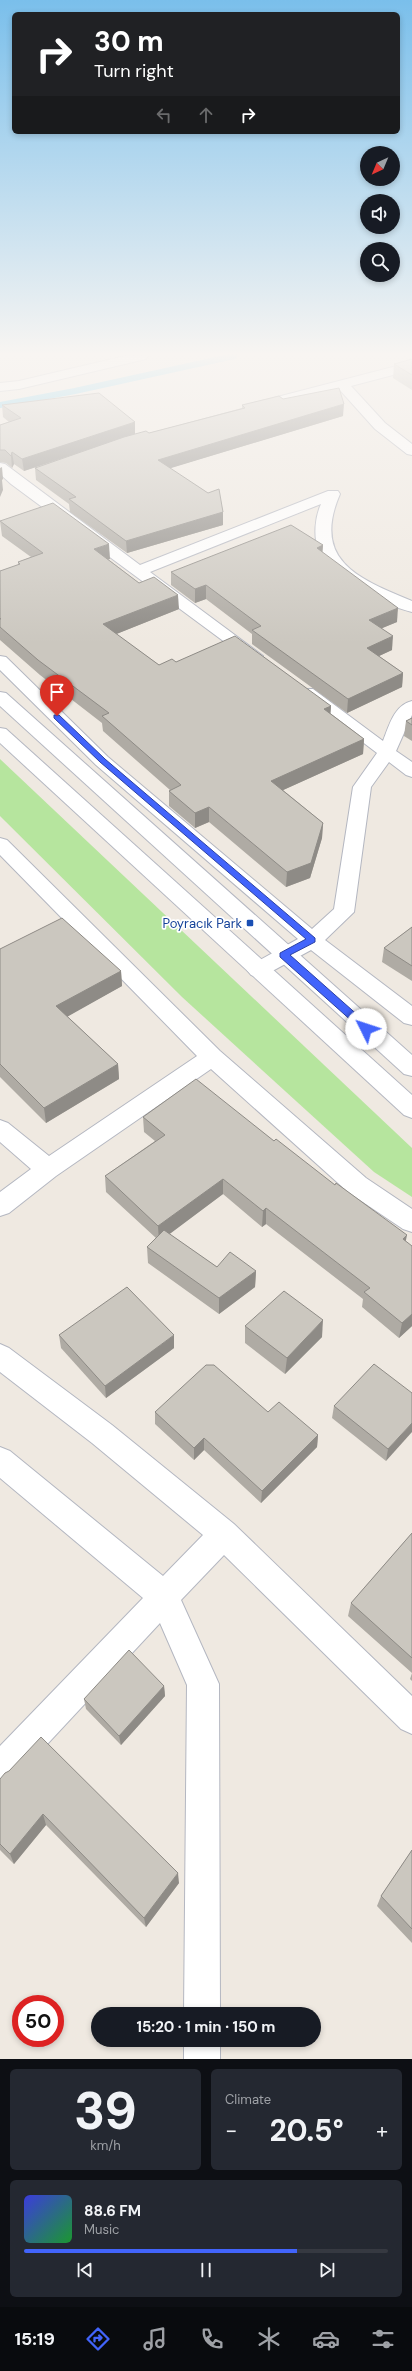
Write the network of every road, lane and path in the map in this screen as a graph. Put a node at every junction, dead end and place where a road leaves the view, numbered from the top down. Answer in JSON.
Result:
{"nodes":[{"id":1,"x":0,"y":467,"type":"edge"},
{"id":2,"x":23,"y":479,"type":"junction"},
{"id":3,"x":0,"y":487,"type":"edge"},
{"id":4,"x":138,"y":571,"type":"junction"},
{"id":5,"x":412,"y":607,"type":"edge"},
{"id":6,"x":0,"y":661,"type":"edge"},
{"id":7,"x":266,"y":664,"type":"edge"},
{"id":8,"x":291,"y":682,"type":"edge"},
{"id":9,"x":0,"y":697,"type":"edge"},
{"id":10,"x":412,"y":706,"type":"edge"},
{"id":11,"x":0,"y":733,"type":"edge"},
{"id":12,"x":387,"y":752,"type":"junction"},
{"id":13,"x":412,"y":771,"type":"edge"},
{"id":14,"x":0,"y":844,"type":"edge"},
{"id":15,"x":312,"y":940,"type":"junction"},
{"id":16,"x":284,"y":955,"type":"junction"},
{"id":17,"x":258,"y":970,"type":"junction"},
{"id":18,"x":412,"y":1017,"type":"edge"},
{"id":19,"x":212,"y":1057,"type":"junction"},
{"id":20,"x":412,"y":1068,"type":"edge"},
{"id":21,"x":412,"y":1109,"type":"edge"},
{"id":22,"x":0,"y":1128,"type":"edge"},
{"id":23,"x":48,"y":1169,"type":"junction"},
{"id":24,"x":0,"y":1206,"type":"edge"},
{"id":25,"x":412,"y":1222,"type":"edge"},
{"id":26,"x":0,"y":1356,"type":"edge"},
{"id":27,"x":0,"y":1460,"type":"edge"},
{"id":28,"x":224,"y":1534,"type":"junction"},
{"id":29,"x":164,"y":1596,"type":"junction"},
{"id":30,"x":412,"y":1718,"type":"edge"},
{"id":31,"x":0,"y":1770,"type":"edge"},
{"id":32,"x":202,"y":2007,"type":"edge"},
{"id":33,"x":202,"y":2047,"type":"edge"},
{"id":34,"x":202,"y":2059,"type":"edge"}],
"edges":[{"from":1,"to":2,"type":"street"},
{"from":2,"to":3,"type":"street"},
{"from":2,"to":4,"type":"street"},
{"from":4,"to":5,"type":"street"},
{"from":4,"to":7,"type":"street"},
{"from":6,"to":15,"type":"street"},
{"from":8,"to":12,"type":"street"},
{"from":9,"to":16,"type":"street"},
{"from":10,"to":12,"type":"street"},
{"from":11,"to":17,"type":"street"},
{"from":12,"to":13,"type":"street"},
{"from":12,"to":15,"type":"street"},
{"from":14,"to":19,"type":"street"},
{"from":15,"to":16,"type":"street"},
{"from":15,"to":18,"type":"street"},
{"from":16,"to":17,"type":"street"},
{"from":16,"to":20,"type":"street"},
{"from":17,"to":21,"type":"street"},
{"from":19,"to":23,"type":"street"},
{"from":19,"to":25,"type":"street"},
{"from":22,"to":23,"type":"street"},
{"from":23,"to":24,"type":"street"},
{"from":26,"to":28,"type":"street"},
{"from":27,"to":29,"type":"street"},
{"from":28,"to":29,"type":"street"},
{"from":28,"to":30,"type":"street"},
{"from":29,"to":31,"type":"street"},
{"from":29,"to":32,"type":"street"},
{"from":33,"to":34,"type":"street"}]}
